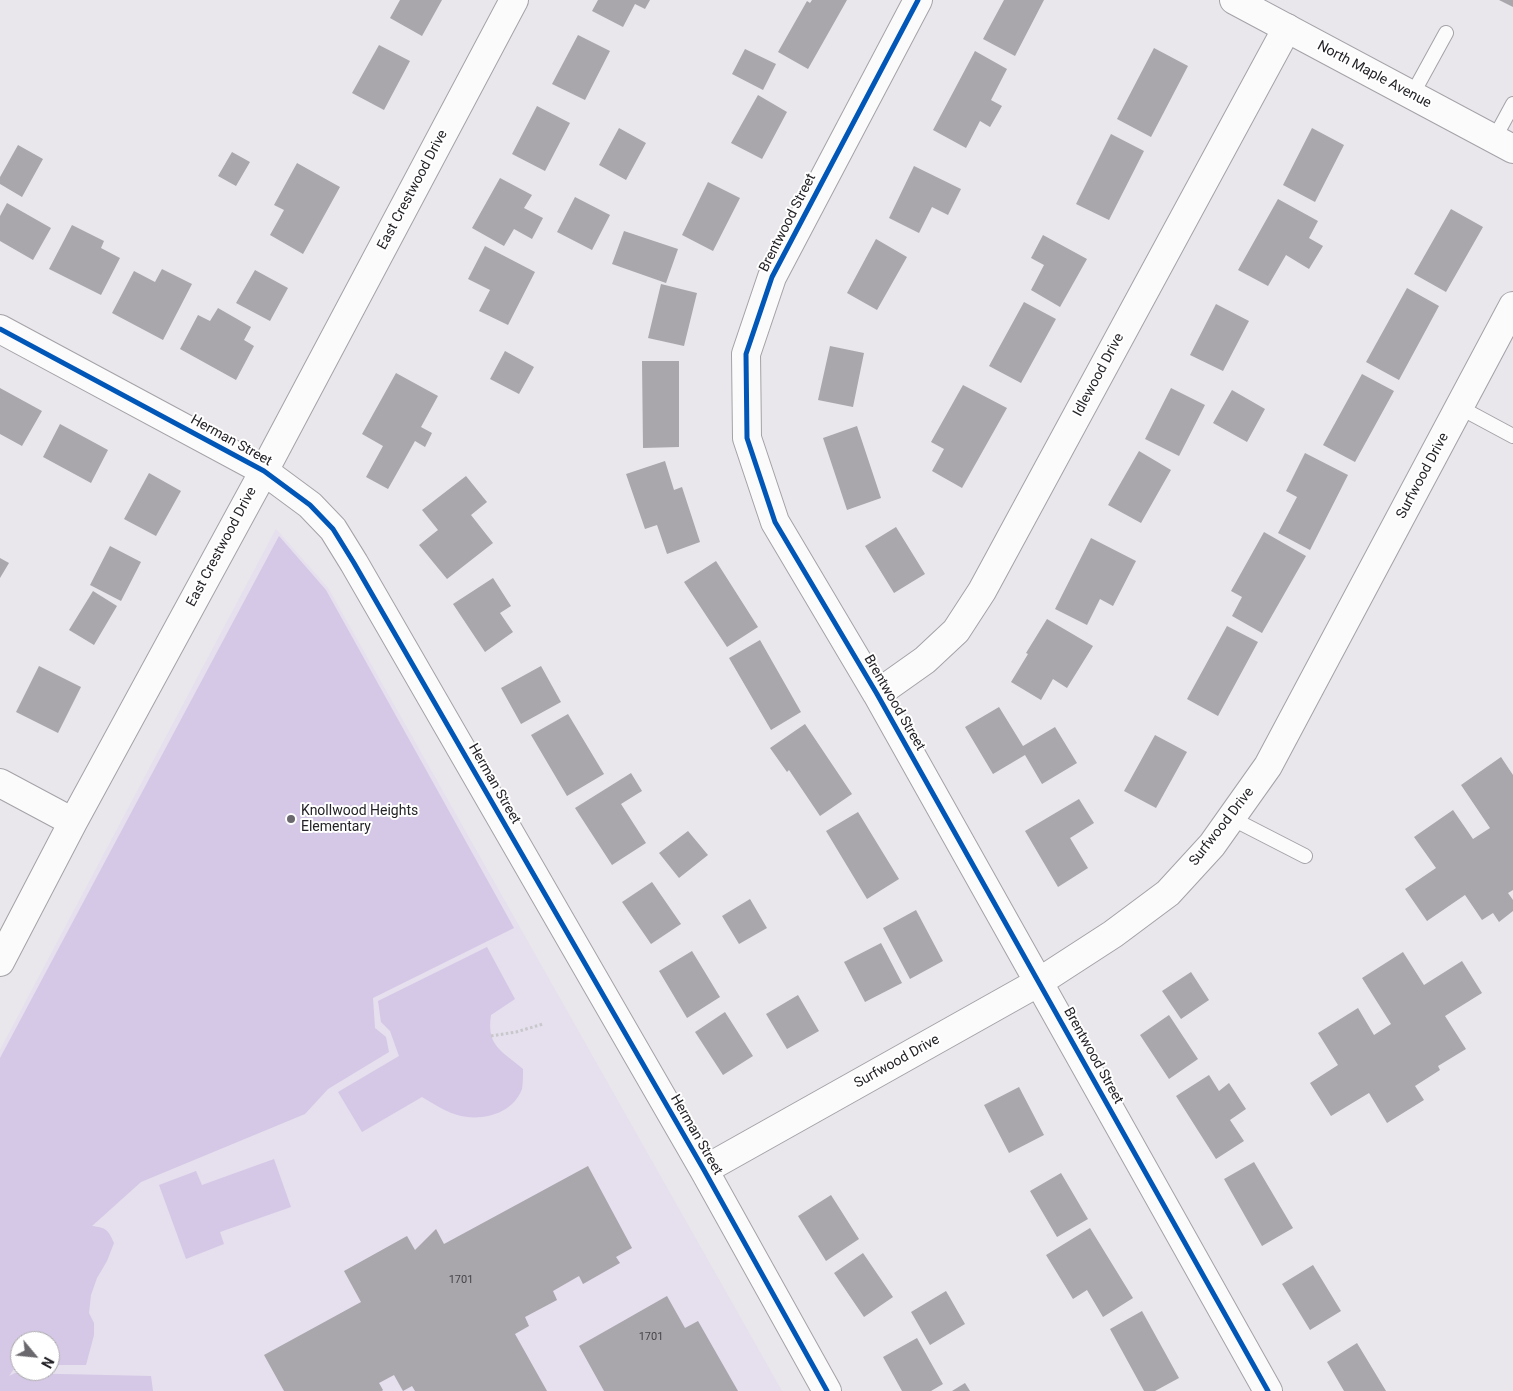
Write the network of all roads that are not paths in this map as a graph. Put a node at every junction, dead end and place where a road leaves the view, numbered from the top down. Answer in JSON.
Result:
{"nodes":[{"id":1,"x":514,"y":0,"type":"edge"},
{"id":2,"x":918,"y":0,"type":"edge"},
{"id":3,"x":1234,"y":0,"type":"edge"},
{"id":4,"x":1287,"y":28,"type":"junction"},
{"id":5,"x":1446,"y":33,"type":"dead end"},
{"id":6,"x":1412,"y":95,"type":"junction"},
{"id":7,"x":1513,"y":104,"type":"edge"},
{"id":8,"x":1504,"y":144,"type":"edge"},
{"id":9,"x":1513,"y":306,"type":"edge"},
{"id":10,"x":0,"y":329,"type":"edge"},
{"id":11,"x":1459,"y":406,"type":"junction"},
{"id":12,"x":1513,"y":436,"type":"edge"},
{"id":13,"x":264,"y":471,"type":"junction"},
{"id":14,"x":877,"y":694,"type":"junction"},
{"id":15,"x":0,"y":783,"type":"edge"},
{"id":16,"x":1231,"y":818,"type":"junction"},
{"id":17,"x":74,"y":822,"type":"junction"},
{"id":18,"x":1305,"y":856,"type":"dead end"},
{"id":19,"x":0,"y":962,"type":"edge"},
{"id":20,"x":1039,"y":982,"type":"junction"},
{"id":21,"x":704,"y":1170,"type":"junction"},
{"id":22,"x":827,"y":1391,"type":"edge"},
{"id":23,"x":1268,"y":1391,"type":"edge"}],
"edges":[{"from":1,"to":13,"type":"street","name":"East Crestwood Drive"},
{"from":2,"to":14,"type":"street","name":"Brentwood Street"},
{"from":3,"to":4,"type":"street","name":"North Maple Avenue"},
{"from":4,"to":6,"type":"street","name":"North Maple Avenue"},
{"from":4,"to":14,"type":"street","name":"Idlewood Drive"},
{"from":5,"to":6,"type":"lane"},
{"from":6,"to":8,"type":"street","name":"North Maple Avenue"},
{"from":7,"to":8,"type":"lane"},
{"from":9,"to":11,"type":"street","name":"Surfwood Drive"},
{"from":10,"to":13,"type":"street","name":"Herman Street"},
{"from":11,"to":12,"type":"lane"},
{"from":11,"to":16,"type":"street","name":"Surfwood Drive"},
{"from":13,"to":17,"type":"street","name":"East Crestwood Drive"},
{"from":13,"to":21,"type":"street","name":"Herman Street"},
{"from":14,"to":20,"type":"street","name":"Brentwood Street"},
{"from":15,"to":17,"type":"street"},
{"from":16,"to":18,"type":"lane"},
{"from":16,"to":20,"type":"street","name":"Surfwood Drive"},
{"from":17,"to":19,"type":"street","name":"East Crestwood Drive"},
{"from":20,"to":21,"type":"street","name":"Surfwood Drive"},
{"from":20,"to":23,"type":"street","name":"Brentwood Street"},
{"from":21,"to":22,"type":"street","name":"Herman Street"}]}
